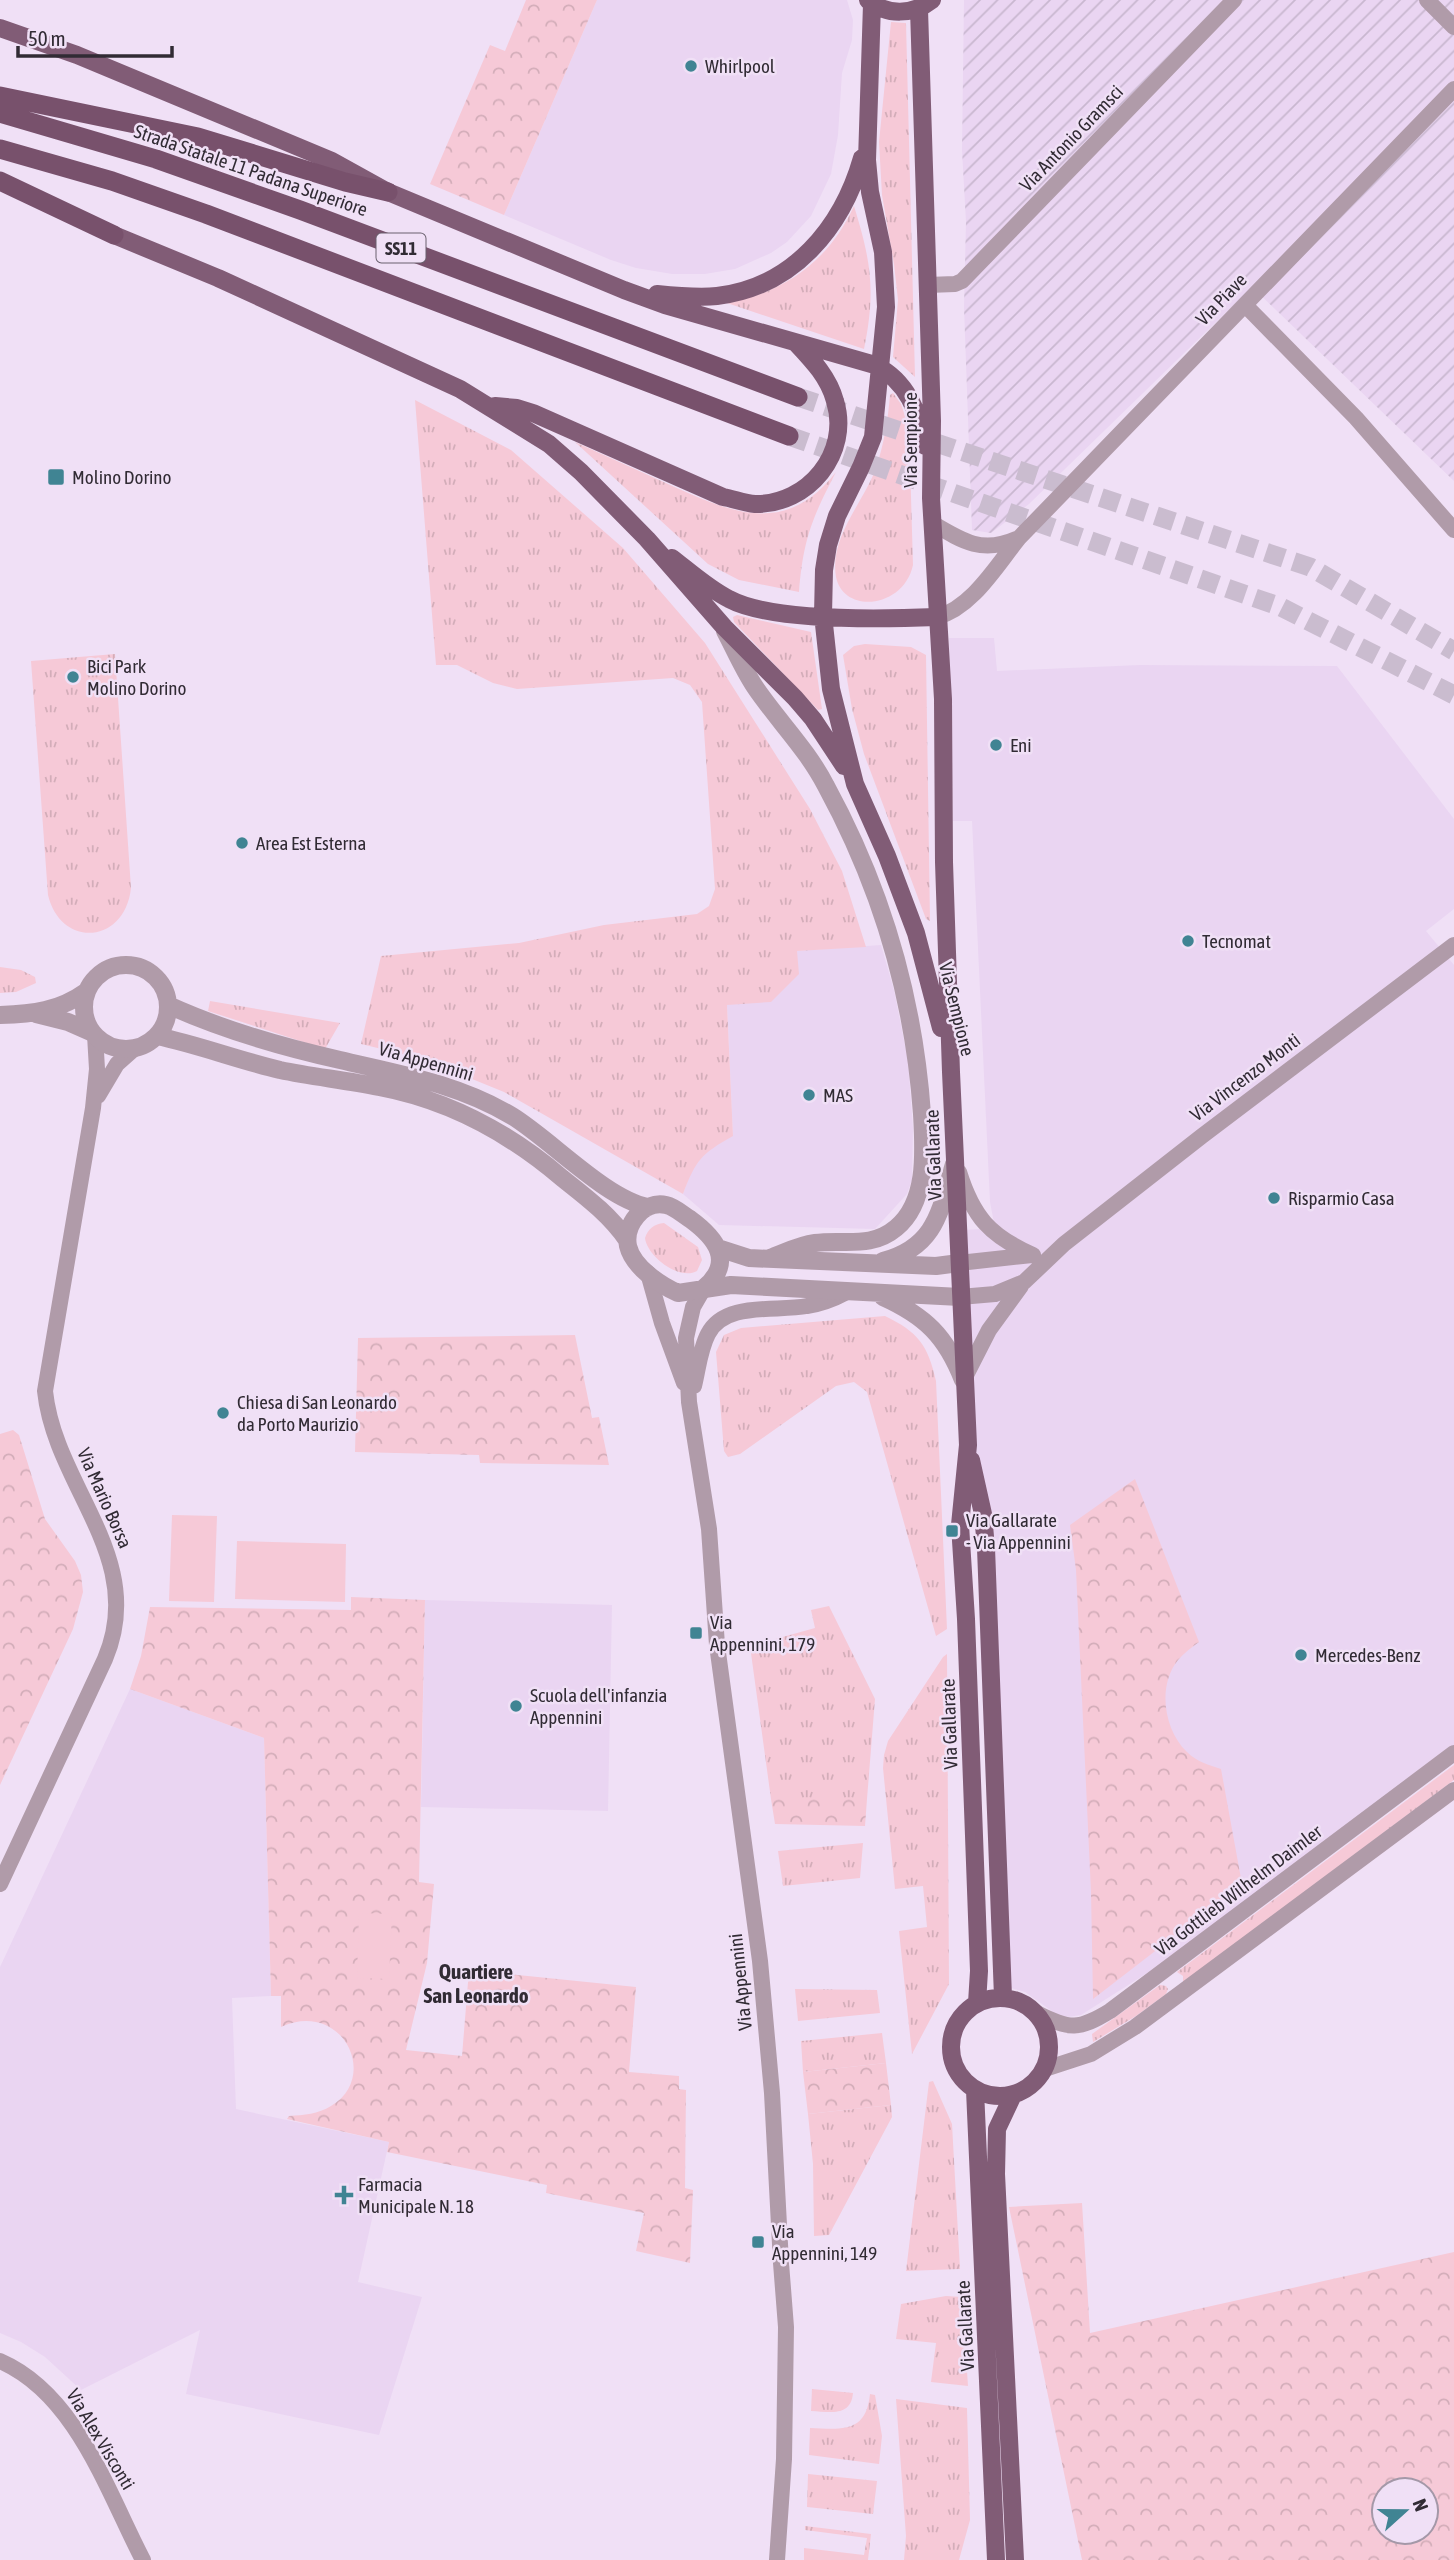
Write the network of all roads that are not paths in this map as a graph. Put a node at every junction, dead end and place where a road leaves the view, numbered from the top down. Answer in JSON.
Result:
{"nodes":[{"id":1,"x":1234,"y":0,"type":"edge"},
{"id":2,"x":1427,"y":0,"type":"edge"},
{"id":3,"x":870,"y":2,"type":"edge"},
{"id":4,"x":925,"y":4,"type":"edge"},
{"id":5,"x":1454,"y":27,"type":"edge"},
{"id":6,"x":0,"y":28,"type":"edge"},
{"id":7,"x":1454,"y":89,"type":"edge"},
{"id":8,"x":0,"y":96,"type":"edge"},
{"id":9,"x":0,"y":113,"type":"edge"},
{"id":10,"x":867,"y":141,"type":"junction"},
{"id":11,"x":0,"y":149,"type":"edge"},
{"id":12,"x":0,"y":181,"type":"edge"},
{"id":13,"x":388,"y":192,"type":"junction"},
{"id":14,"x":114,"y":235,"type":"joint"},
{"id":15,"x":928,"y":285,"type":"junction"},
{"id":16,"x":624,"y":290,"type":"junction"},
{"id":17,"x":1245,"y":305,"type":"junction"},
{"id":18,"x":797,"y":344,"type":"junction"},
{"id":19,"x":881,"y":368,"type":"junction"},
{"id":20,"x":797,"y":397,"type":"tunnel mouth"},
{"id":21,"x":491,"y":406,"type":"junction"},
{"id":22,"x":789,"y":436,"type":"tunnel mouth"},
{"id":23,"x":931,"y":498,"type":"junction"},
{"id":24,"x":932,"y":523,"type":"junction"},
{"id":25,"x":1454,"y":530,"type":"edge"},
{"id":26,"x":1019,"y":538,"type":"junction"},
{"id":27,"x":647,"y":539,"type":"junction"},
{"id":28,"x":823,"y":615,"type":"junction"},
{"id":29,"x":937,"y":617,"type":"junction"},
{"id":30,"x":724,"y":628,"type":"junction"},
{"id":31,"x":855,"y":784,"type":"junction"},
{"id":32,"x":1454,"y":945,"type":"edge"},
{"id":33,"x":87,"y":991,"type":"junction"},
{"id":34,"x":168,"y":1005,"type":"junction"},
{"id":35,"x":33,"y":1014,"type":"junction"},
{"id":36,"x":0,"y":1015,"type":"edge"},
{"id":37,"x":94,"y":1034,"type":"junction"},
{"id":38,"x":157,"y":1035,"type":"junction"},
{"id":39,"x":135,"y":1048,"type":"junction"},
{"id":40,"x":951,"y":1072,"type":"junction"},
{"id":41,"x":93,"y":1108,"type":"junction"},
{"id":42,"x":955,"y":1160,"type":"junction"},
{"id":43,"x":648,"y":1208,"type":"junction"},
{"id":44,"x":627,"y":1240,"type":"junction"},
{"id":45,"x":1064,"y":1244,"type":"junction"},
{"id":46,"x":718,"y":1248,"type":"junction"},
{"id":47,"x":1033,"y":1255,"type":"junction"},
{"id":48,"x":770,"y":1258,"type":"junction"},
{"id":49,"x":959,"y":1263,"type":"junction"},
{"id":50,"x":873,"y":1264,"type":"junction"},
{"id":51,"x":648,"y":1273,"type":"junction"},
{"id":52,"x":1024,"y":1282,"type":"junction"},
{"id":53,"x":704,"y":1288,"type":"junction"},
{"id":54,"x":847,"y":1292,"type":"junction"},
{"id":55,"x":877,"y":1294,"type":"junction"},
{"id":56,"x":960,"y":1297,"type":"junction"},
{"id":57,"x":964,"y":1380,"type":"junction"},
{"id":58,"x":690,"y":1402,"type":"junction"},
{"id":59,"x":968,"y":1445,"type":"junction"},
{"id":60,"x":1454,"y":1753,"type":"edge"},
{"id":61,"x":1454,"y":1790,"type":"edge"},
{"id":62,"x":0,"y":1884,"type":"edge"},
{"id":63,"x":1003,"y":1997,"type":"junction"},
{"id":64,"x":977,"y":2003,"type":"junction"},
{"id":65,"x":1037,"y":2013,"type":"junction"},
{"id":66,"x":1045,"y":2069,"type":"junction"},
{"id":67,"x":975,"y":2090,"type":"junction"},
{"id":68,"x":1013,"y":2095,"type":"junction"},
{"id":69,"x":0,"y":2361,"type":"edge"},
{"id":70,"x":143,"y":2560,"type":"edge"},
{"id":71,"x":777,"y":2560,"type":"edge"},
{"id":72,"x":996,"y":2560,"type":"edge"},
{"id":73,"x":1015,"y":2560,"type":"edge"}],
"edges":[{"from":1,"to":15,"type":"street","name":"Via Antonio Gramsci"},
{"from":2,"to":5,"type":"street"},
{"from":3,"to":4,"type":"main road","name":"Via Sempione"},
{"from":3,"to":10,"type":"main road","name":"Via Sempione"},
{"from":4,"to":15,"type":"main road","name":"Via Sempione"},
{"from":6,"to":13,"type":"main road"},
{"from":7,"to":17,"type":"street","name":"Via Piave"},
{"from":8,"to":13,"type":"highway"},
{"from":9,"to":20,"type":"highway","name":"Strada Statale 11 Padana Superiore","number":"SS11"},
{"from":10,"to":16,"type":"main road"},
{"from":10,"to":19,"type":"main road","name":"Via Sempione"},
{"from":11,"to":22,"type":"highway","number":"SS11"},
{"from":12,"to":14,"type":"highway"},
{"from":13,"to":16,"type":"main road"},
{"from":14,"to":21,"type":"main road"},
{"from":15,"to":23,"type":"main road","name":"Via Sempione"},
{"from":16,"to":18,"type":"main road"},
{"from":17,"to":25,"type":"street"},
{"from":17,"to":26,"type":"street","name":"Via Piave"},
{"from":18,"to":19,"type":"main road"},
{"from":18,"to":21,"type":"main road"},
{"from":19,"to":23,"type":"main road"},
{"from":19,"to":28,"type":"main road","name":"Via Sempione"},
{"from":21,"to":27,"type":"main road"},
{"from":23,"to":24,"type":"main road","name":"Via Sempione"},
{"from":24,"to":26,"type":"street"},
{"from":24,"to":29,"type":"main road","name":"Via Sempione"},
{"from":26,"to":29,"type":"street","name":"Via Piave"},
{"from":27,"to":28,"type":"main road"},
{"from":27,"to":30,"type":"main road"},
{"from":28,"to":29,"type":"main road"},
{"from":28,"to":31,"type":"main road","name":"Via Sempione"},
{"from":29,"to":40,"type":"main road","name":"Via Sempione"},
{"from":30,"to":31,"type":"main road"},
{"from":30,"to":48,"type":"street"},
{"from":31,"to":40,"type":"main road","name":"Via Sempione"},
{"from":32,"to":45,"type":"street","name":"Via Vincenzo Monti"},
{"from":33,"to":34,"type":"street"},
{"from":33,"to":35,"type":"street"},
{"from":33,"to":37,"type":"street"},
{"from":34,"to":38,"type":"street"},
{"from":34,"to":43,"type":"street","name":"Via Appennini"},
{"from":35,"to":36,"type":"street"},
{"from":35,"to":37,"type":"street"},
{"from":37,"to":39,"type":"street"},
{"from":37,"to":41,"type":"street","name":"Via Mario Borsa"},
{"from":38,"to":39,"type":"street"},
{"from":38,"to":44,"type":"street","name":"Via Appennini"},
{"from":39,"to":41,"type":"street","name":"Via Mario Borsa"},
{"from":40,"to":42,"type":"main road","name":"Via Gallarate"},
{"from":41,"to":62,"type":"street","name":"Via Mario Borsa"},
{"from":42,"to":47,"type":"street"},
{"from":42,"to":49,"type":"main road","name":"Via Gallarate"},
{"from":42,"to":50,"type":"street"},
{"from":43,"to":44,"type":"street"},
{"from":43,"to":46,"type":"street","name":"Via Appennini"},
{"from":44,"to":51,"type":"street","name":"Via Appennini"},
{"from":45,"to":47,"type":"street","name":"Via Vincenzo Monti"},
{"from":45,"to":52,"type":"street","name":"Via Vincenzo Monti"},
{"from":46,"to":48,"type":"street"},
{"from":46,"to":53,"type":"street","name":"Via Appennini"},
{"from":47,"to":49,"type":"street","name":"Via Vincenzo Monti"},
{"from":48,"to":50,"type":"street"},
{"from":49,"to":50,"type":"street"},
{"from":49,"to":56,"type":"main road","name":"Via Gallarate"},
{"from":51,"to":53,"type":"street","name":"Via Appennini"},
{"from":51,"to":58,"type":"street","name":"Via Appennini"},
{"from":52,"to":56,"type":"street","name":"Via Vincenzo Monti"},
{"from":52,"to":57,"type":"street","name":"Via Vincenzo Monti"},
{"from":53,"to":54,"type":"street","name":"Via Appennini"},
{"from":53,"to":58,"type":"street","name":"Via Appennini"},
{"from":54,"to":55,"type":"street","name":"Via Appennini"},
{"from":54,"to":58,"type":"street","name":"Via Appennini"},
{"from":55,"to":56,"type":"street","name":"Via Appennini"},
{"from":55,"to":57,"type":"street","name":"Via Appennini"},
{"from":56,"to":57,"type":"main road","name":"Via Gallarate"},
{"from":57,"to":59,"type":"main road","name":"Via Gallarate"},
{"from":58,"to":71,"type":"street","name":"Via Appennini"},
{"from":59,"to":63,"type":"main road","name":"Via Gallarate"},
{"from":59,"to":64,"type":"main road","name":"Via Gallarate"},
{"from":60,"to":65,"type":"street","name":"Via Gottlieb Wilhelm Daimler"},
{"from":61,"to":66,"type":"street"},
{"from":63,"to":64,"type":"main road"},
{"from":63,"to":65,"type":"main road"},
{"from":64,"to":67,"type":"main road"},
{"from":65,"to":66,"type":"main road"},
{"from":66,"to":68,"type":"main road"},
{"from":67,"to":68,"type":"main road"},
{"from":67,"to":72,"type":"main road","name":"Via Gallarate"},
{"from":68,"to":73,"type":"main road","name":"Via Gallarate"},
{"from":69,"to":70,"type":"street","name":"Via Alex Visconti"}]}
